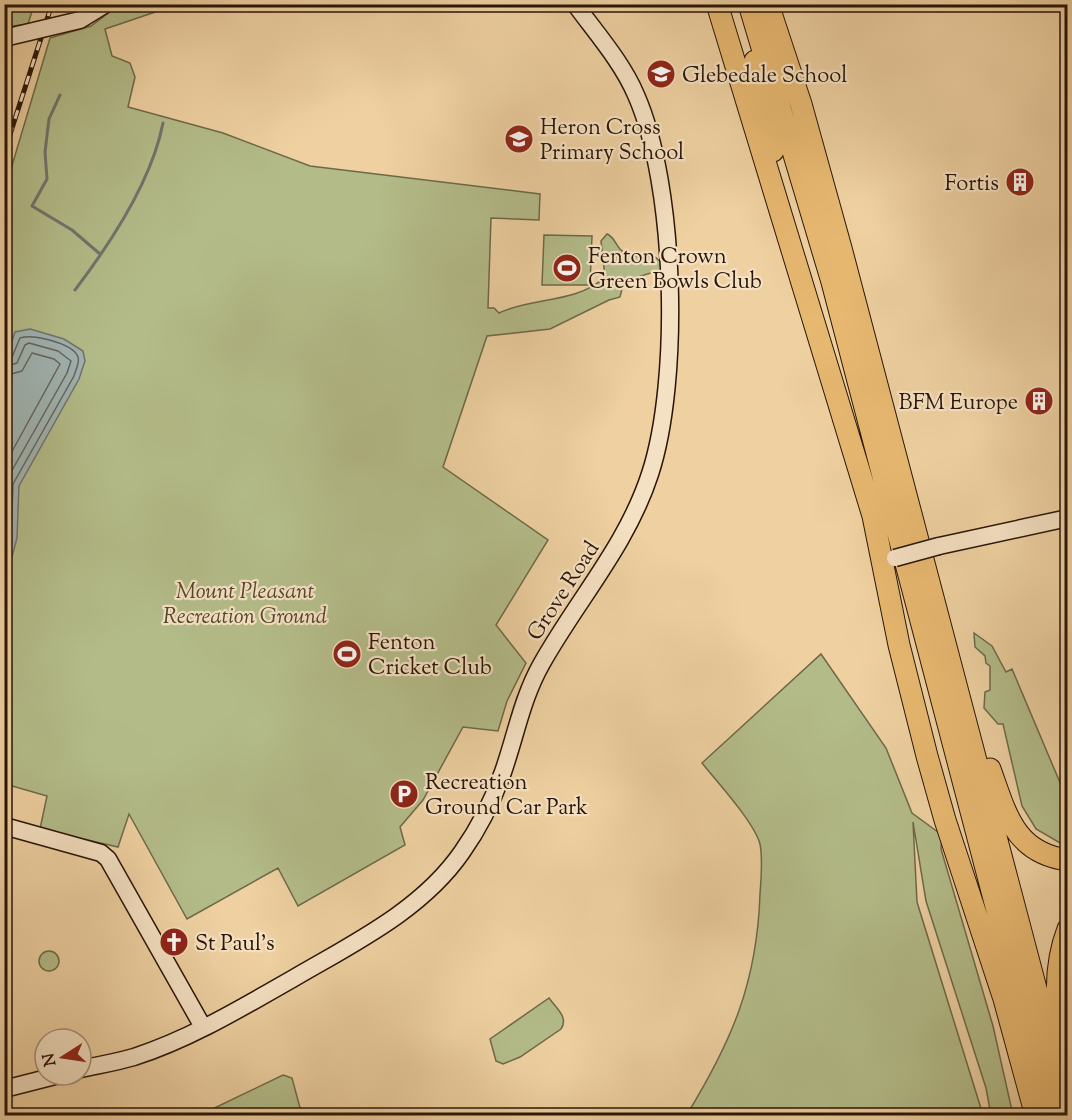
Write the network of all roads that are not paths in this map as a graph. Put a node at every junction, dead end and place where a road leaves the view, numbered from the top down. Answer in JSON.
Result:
{"nodes":[{"id":1,"x":106,"y":4,"type":"edge"},
{"id":2,"x":575,"y":4,"type":"edge"},
{"id":3,"x":717,"y":4,"type":"edge"},
{"id":4,"x":741,"y":4,"type":"edge"},
{"id":5,"x":749,"y":4,"type":"edge"},
{"id":6,"x":768,"y":4,"type":"edge"},
{"id":7,"x":774,"y":4,"type":"edge"},
{"id":8,"x":4,"y":38,"type":"edge"},
{"id":9,"x":784,"y":49,"type":"junction"},
{"id":10,"x":795,"y":254,"type":"junction"},
{"id":11,"x":1068,"y":518,"type":"edge"},
{"id":12,"x":890,"y":563,"type":"junction"},
{"id":13,"x":948,"y":656,"type":"junction"},
{"id":14,"x":4,"y":826,"type":"edge"},
{"id":15,"x":1068,"y":860,"type":"edge"},
{"id":16,"x":1068,"y":929,"type":"edge"},
{"id":17,"x":1004,"y":999,"type":"junction"},
{"id":18,"x":203,"y":1027,"type":"junction"},
{"id":19,"x":1068,"y":1064,"type":"edge"},
{"id":20,"x":93,"y":1066,"type":"edge"},
{"id":21,"x":33,"y":1082,"type":"edge"},
{"id":22,"x":4,"y":1089,"type":"edge"},
{"id":23,"x":1045,"y":1093,"type":"junction"},
{"id":24,"x":1068,"y":1110,"type":"edge"},
{"id":25,"x":1036,"y":1116,"type":"edge"},
{"id":26,"x":1051,"y":1116,"type":"edge"}],
"edges":[{"from":1,"to":8,"type":"street","bridge":true},
{"from":2,"to":18,"type":"street","name":"Grove Road"},
{"from":3,"to":10,"type":"highway"},
{"from":4,"to":10,"type":"highway"},
{"from":5,"to":23,"type":"highway"},
{"from":6,"to":9,"type":"highway"},
{"from":7,"to":9,"type":"highway"},
{"from":9,"to":13,"type":"highway"},
{"from":10,"to":12,"type":"highway"},
{"from":11,"to":12,"type":"street"},
{"from":12,"to":17,"type":"highway"},
{"from":13,"to":15,"type":"highway"},
{"from":13,"to":24,"type":"highway"},
{"from":14,"to":18,"type":"street"},
{"from":16,"to":19,"type":"highway"},
{"from":17,"to":23,"type":"highway"},
{"from":17,"to":25,"type":"highway"},
{"from":18,"to":20,"type":"street","name":"Grove Road"},
{"from":21,"to":22,"type":"street"},
{"from":23,"to":26,"type":"highway"}]}
